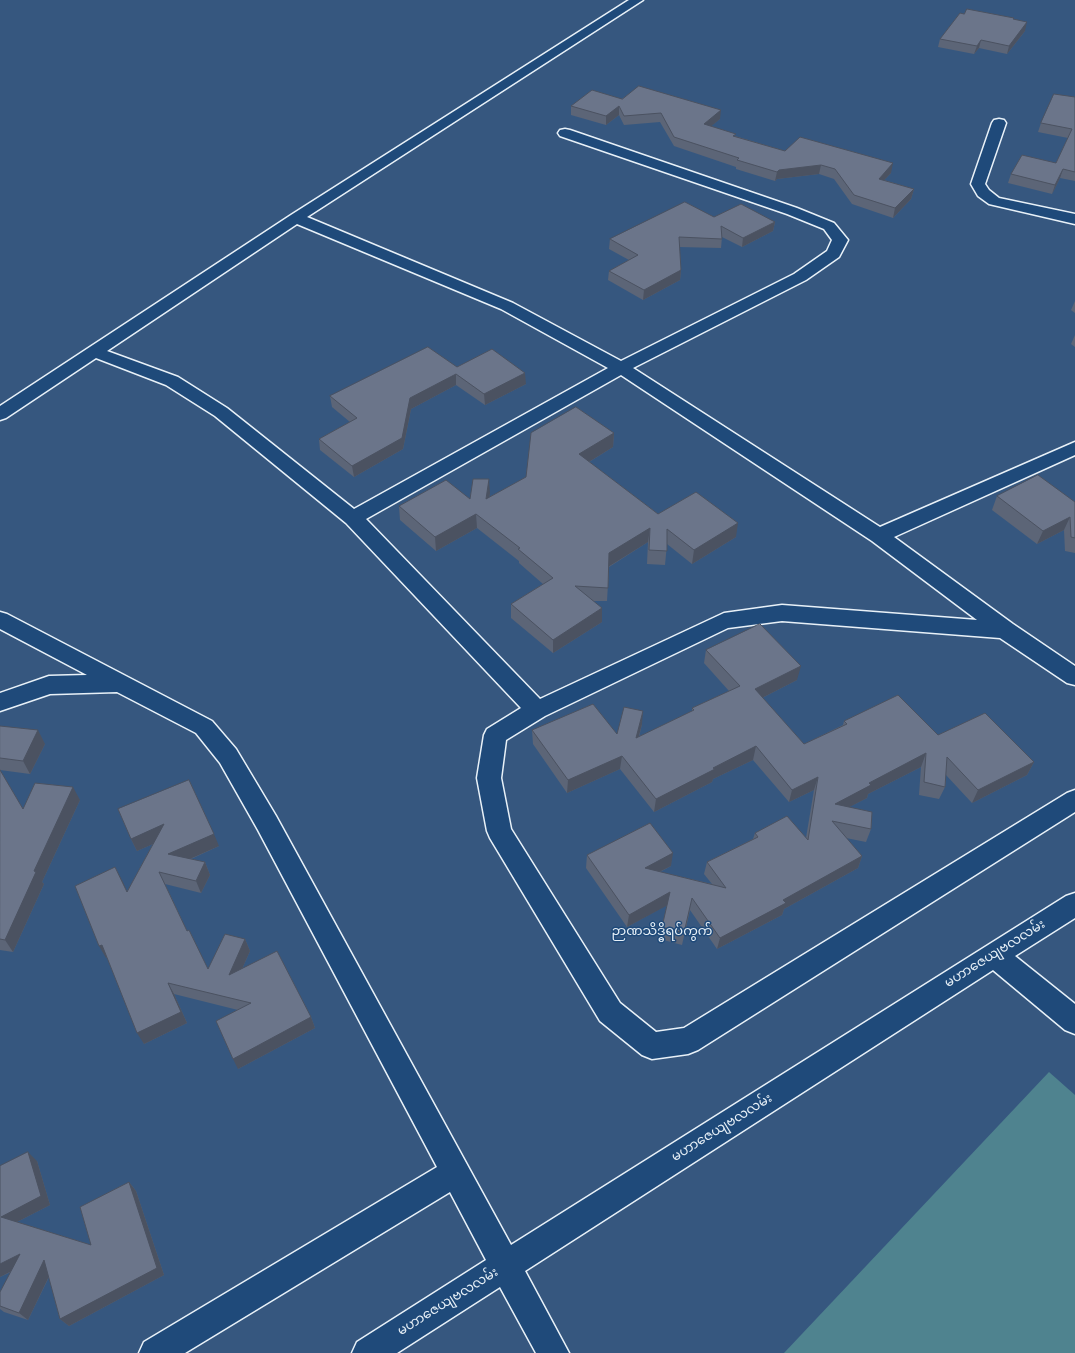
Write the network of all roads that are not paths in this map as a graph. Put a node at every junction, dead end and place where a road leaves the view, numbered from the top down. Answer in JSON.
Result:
{"nodes":[{"id":1,"x":637,"y":0,"type":"edge"},
{"id":2,"x":999,"y":123,"type":"dead end"},
{"id":3,"x":565,"y":133,"type":"dead end"},
{"id":4,"x":296,"y":218,"type":"junction"},
{"id":5,"x":1075,"y":219,"type":"edge"},
{"id":6,"x":94,"y":352,"type":"junction"},
{"id":7,"x":621,"y":368,"type":"junction"},
{"id":8,"x":0,"y":414,"type":"edge"},
{"id":9,"x":1075,"y":448,"type":"edge"},
{"id":10,"x":353,"y":518,"type":"junction"},
{"id":11,"x":879,"y":536,"type":"junction"},
{"id":12,"x":0,"y":620,"type":"edge"},
{"id":13,"x":1005,"y":630,"type":"junction"},
{"id":14,"x":1075,"y":677,"type":"edge"},
{"id":15,"x":119,"y":683,"type":"junction"},
{"id":16,"x":0,"y":702,"type":"edge"},
{"id":17,"x":537,"y":710,"type":"junction"},
{"id":18,"x":1075,"y":800,"type":"edge"},
{"id":19,"x":1075,"y":904,"type":"edge"},
{"id":20,"x":994,"y":955,"type":"junction"},
{"id":21,"x":1075,"y":1021,"type":"edge"},
{"id":22,"x":456,"y":1172,"type":"junction"},
{"id":23,"x":506,"y":1265,"type":"junction"},
{"id":24,"x":155,"y":1353,"type":"edge"},
{"id":25,"x":368,"y":1353,"type":"edge"},
{"id":26,"x":554,"y":1353,"type":"edge"}],
"edges":[{"from":1,"to":4,"type":"street"},
{"from":2,"to":5,"type":"street"},
{"from":3,"to":7,"type":"street"},
{"from":4,"to":6,"type":"street"},
{"from":4,"to":7,"type":"street"},
{"from":6,"to":8,"type":"street"},
{"from":6,"to":10,"type":"street"},
{"from":7,"to":10,"type":"street"},
{"from":7,"to":11,"type":"street"},
{"from":9,"to":11,"type":"street"},
{"from":10,"to":17,"type":"street"},
{"from":11,"to":13,"type":"street"},
{"from":12,"to":15,"type":"street"},
{"from":13,"to":14,"type":"street"},
{"from":13,"to":17,"type":"street"},
{"from":15,"to":16,"type":"street"},
{"from":15,"to":22,"type":"street"},
{"from":17,"to":18,"type":"street"},
{"from":19,"to":20,"type":"street","name":"မဟာဇေယျဗလလမ်း"},
{"from":20,"to":21,"type":"street"},
{"from":20,"to":23,"type":"street","name":"မဟာဇေယျဗလလမ်း"},
{"from":22,"to":23,"type":"street"},
{"from":22,"to":24,"type":"street"},
{"from":23,"to":25,"type":"street","name":"မဟာဇေယျဗလလမ်း"},
{"from":23,"to":26,"type":"street"}]}
